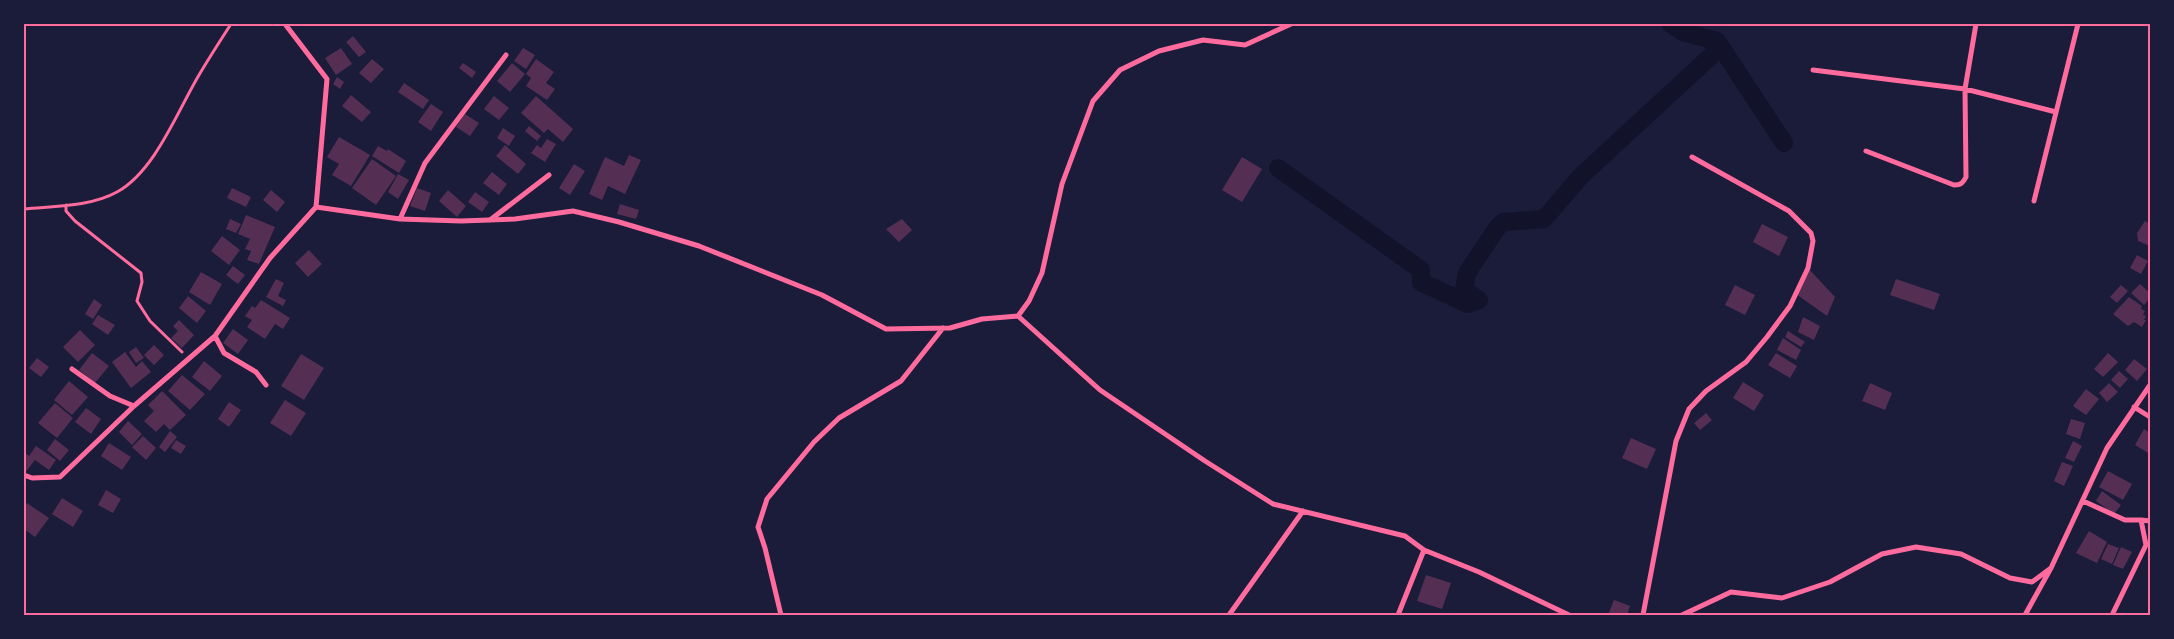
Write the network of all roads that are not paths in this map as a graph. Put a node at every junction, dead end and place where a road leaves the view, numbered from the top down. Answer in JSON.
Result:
{"nodes":[{"id":1,"x":285,"y":24,"type":"edge"},
{"id":2,"x":1292,"y":24,"type":"edge"},
{"id":3,"x":1976,"y":24,"type":"edge"},
{"id":4,"x":2078,"y":24,"type":"edge"},
{"id":5,"x":506,"y":55,"type":"dead end"},
{"id":6,"x":1813,"y":70,"type":"dead end"},
{"id":7,"x":1965,"y":89,"type":"junction"},
{"id":8,"x":2056,"y":112,"type":"junction"},
{"id":9,"x":1866,"y":151,"type":"dead end"},
{"id":10,"x":1692,"y":157,"type":"dead end"},
{"id":11,"x":549,"y":175,"type":"dead end"},
{"id":12,"x":2034,"y":201,"type":"dead end"},
{"id":13,"x":316,"y":207,"type":"junction"},
{"id":14,"x":400,"y":219,"type":"junction"},
{"id":15,"x":490,"y":220,"type":"junction"},
{"id":16,"x":1018,"y":316,"type":"junction"},
{"id":17,"x":943,"y":328,"type":"junction"},
{"id":18,"x":215,"y":336,"type":"junction"},
{"id":19,"x":72,"y":369,"type":"dead end"},
{"id":20,"x":266,"y":385,"type":"dead end"},
{"id":21,"x":2150,"y":385,"type":"edge"},
{"id":22,"x":134,"y":406,"type":"junction"},
{"id":23,"x":2134,"y":407,"type":"junction"},
{"id":24,"x":2150,"y":417,"type":"edge"},
{"id":25,"x":24,"y":475,"type":"edge"},
{"id":26,"x":2082,"y":501,"type":"junction"},
{"id":27,"x":1303,"y":511,"type":"junction"},
{"id":28,"x":2141,"y":520,"type":"junction"},
{"id":29,"x":2150,"y":522,"type":"edge"},
{"id":30,"x":1424,"y":550,"type":"junction"},
{"id":31,"x":2051,"y":568,"type":"junction"},
{"id":32,"x":781,"y":615,"type":"edge"},
{"id":33,"x":1229,"y":615,"type":"edge"},
{"id":34,"x":1398,"y":615,"type":"edge"},
{"id":35,"x":1569,"y":615,"type":"edge"},
{"id":36,"x":1643,"y":615,"type":"edge"},
{"id":37,"x":1682,"y":615,"type":"edge"},
{"id":38,"x":2025,"y":615,"type":"edge"},
{"id":39,"x":2112,"y":615,"type":"edge"}],
"edges":[{"from":1,"to":13,"type":"street"},
{"from":2,"to":16,"type":"street"},
{"from":3,"to":7,"type":"street"},
{"from":4,"to":8,"type":"street"},
{"from":5,"to":14,"type":"street"},
{"from":6,"to":7,"type":"street"},
{"from":7,"to":8,"type":"street"},
{"from":7,"to":9,"type":"street"},
{"from":8,"to":12,"type":"street"},
{"from":10,"to":36,"type":"street"},
{"from":11,"to":15,"type":"street"},
{"from":13,"to":14,"type":"street"},
{"from":13,"to":18,"type":"street"},
{"from":14,"to":15,"type":"street"},
{"from":15,"to":17,"type":"street"},
{"from":16,"to":17,"type":"street"},
{"from":16,"to":27,"type":"street"},
{"from":17,"to":32,"type":"street"},
{"from":18,"to":20,"type":"street"},
{"from":18,"to":22,"type":"street"},
{"from":19,"to":22,"type":"street"},
{"from":21,"to":23,"type":"street"},
{"from":22,"to":25,"type":"street"},
{"from":23,"to":24,"type":"street"},
{"from":23,"to":26,"type":"street"},
{"from":26,"to":28,"type":"street"},
{"from":26,"to":31,"type":"street"},
{"from":27,"to":30,"type":"street"},
{"from":27,"to":33,"type":"street"},
{"from":28,"to":29,"type":"street"},
{"from":28,"to":39,"type":"street"},
{"from":30,"to":34,"type":"street"},
{"from":30,"to":35,"type":"street"},
{"from":31,"to":37,"type":"street"},
{"from":31,"to":38,"type":"street"}]}
